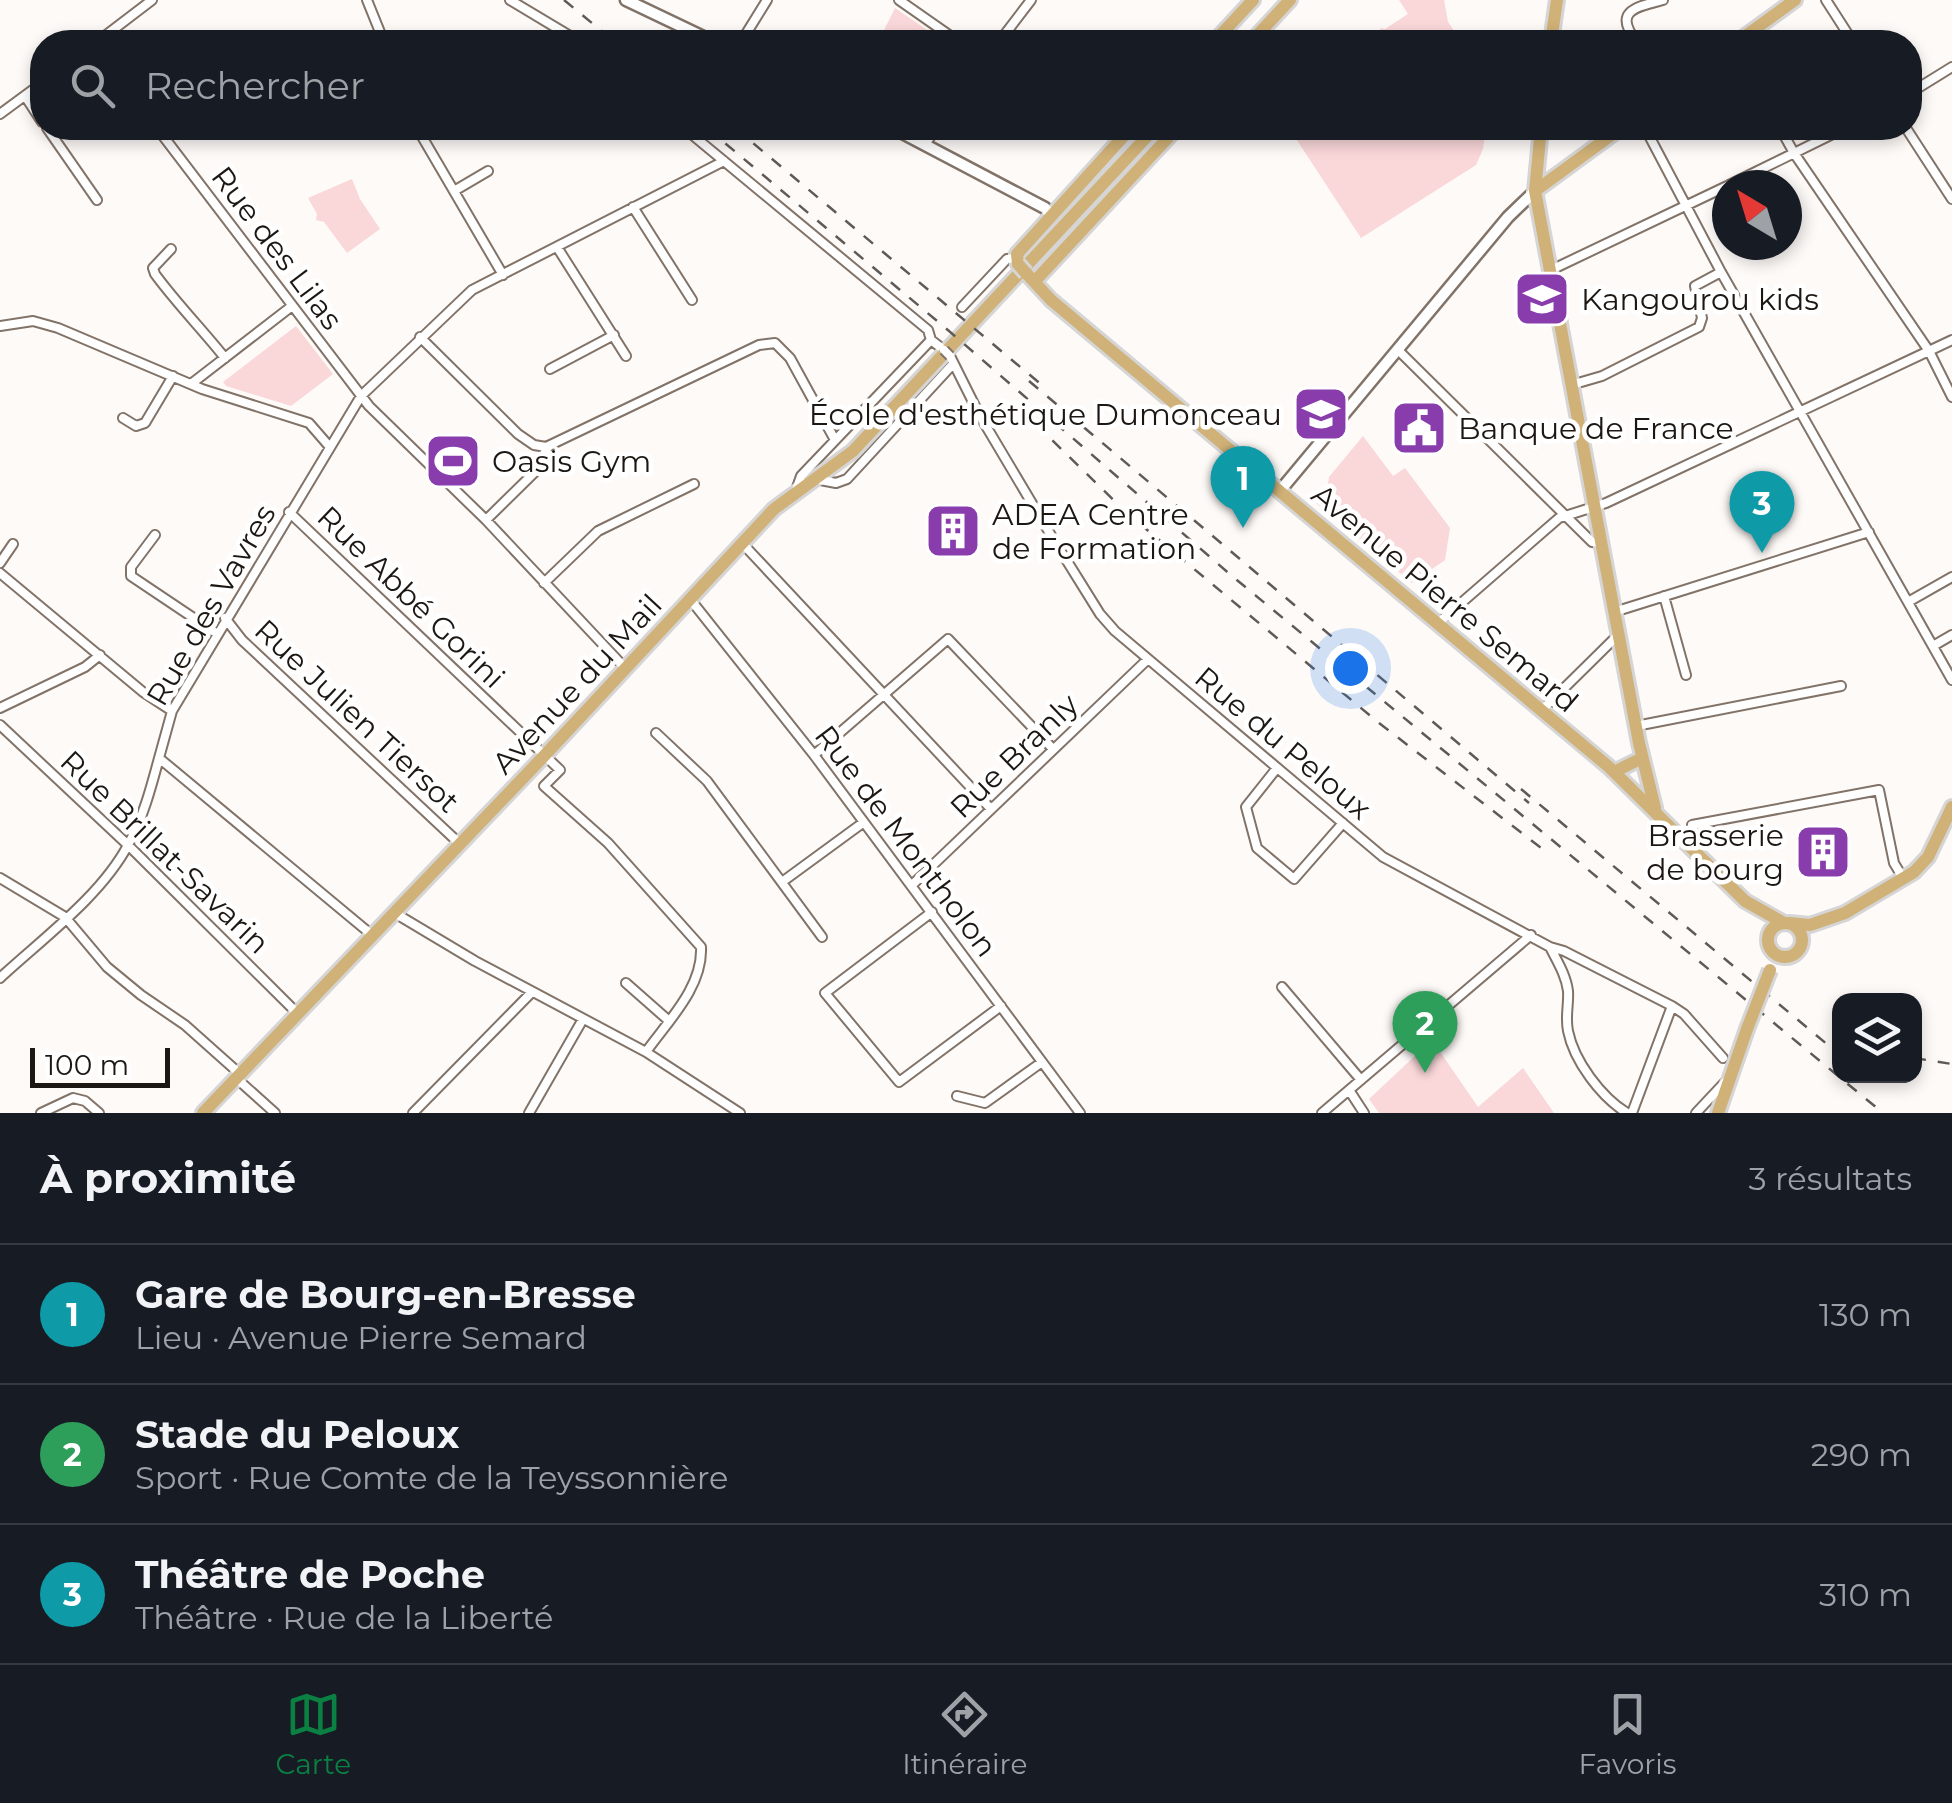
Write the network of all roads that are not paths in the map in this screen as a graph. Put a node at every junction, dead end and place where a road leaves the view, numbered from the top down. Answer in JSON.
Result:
{"nodes":[{"id":1,"x":152,"y":0,"type":"edge"},
{"id":2,"x":367,"y":0,"type":"edge"},
{"id":3,"x":510,"y":0,"type":"edge"},
{"id":4,"x":626,"y":0,"type":"edge"},
{"id":5,"x":768,"y":0,"type":"edge"},
{"id":6,"x":899,"y":0,"type":"edge"},
{"id":7,"x":1031,"y":0,"type":"edge"},
{"id":8,"x":1253,"y":0,"type":"edge"},
{"id":9,"x":1290,"y":0,"type":"edge"},
{"id":10,"x":1557,"y":0,"type":"edge"},
{"id":11,"x":1663,"y":0,"type":"edge"},
{"id":12,"x":1795,"y":0,"type":"edge"},
{"id":13,"x":1826,"y":0,"type":"edge"},
{"id":14,"x":113,"y":30,"type":"edge"},
{"id":15,"x":379,"y":30,"type":"edge"},
{"id":16,"x":560,"y":30,"type":"edge"},
{"id":17,"x":689,"y":30,"type":"edge"},
{"id":18,"x":749,"y":30,"type":"edge"},
{"id":19,"x":943,"y":30,"type":"edge"},
{"id":20,"x":1007,"y":30,"type":"edge"},
{"id":21,"x":1225,"y":30,"type":"edge"},
{"id":22,"x":1262,"y":30,"type":"edge"},
{"id":23,"x":1553,"y":30,"type":"edge"},
{"id":24,"x":1628,"y":30,"type":"edge"},
{"id":25,"x":1754,"y":30,"type":"edge"},
{"id":26,"x":1845,"y":30,"type":"edge"},
{"id":27,"x":1952,"y":67,"type":"edge"},
{"id":28,"x":1922,"y":86,"type":"edge"},
{"id":29,"x":30,"y":92,"type":"edge"},
{"id":30,"x":25,"y":96,"type":"junction"},
{"id":31,"x":30,"y":103,"type":"edge"},
{"id":32,"x":0,"y":114,"type":"edge"},
{"id":33,"x":56,"y":140,"type":"edge"},
{"id":34,"x":167,"y":140,"type":"edge"},
{"id":35,"x":424,"y":140,"type":"edge"},
{"id":36,"x":699,"y":140,"type":"edge"},
{"id":37,"x":917,"y":140,"type":"edge"},
{"id":38,"x":928,"y":140,"type":"edge"},
{"id":39,"x":1121,"y":140,"type":"edge"},
{"id":40,"x":1143,"y":140,"type":"edge"},
{"id":41,"x":1163,"y":140,"type":"edge"},
{"id":42,"x":1540,"y":140,"type":"edge"},
{"id":43,"x":1605,"y":140,"type":"edge"},
{"id":44,"x":1652,"y":140,"type":"edge"},
{"id":45,"x":1787,"y":140,"type":"edge"},
{"id":46,"x":1821,"y":140,"type":"edge"},
{"id":47,"x":1914,"y":140,"type":"edge"},
{"id":48,"x":925,"y":144,"type":"junction"},
{"id":49,"x":1794,"y":153,"type":"junction"},
{"id":50,"x":724,"y":161,"type":"junction"},
{"id":51,"x":1759,"y":170,"type":"edge"},
{"id":52,"x":488,"y":171,"type":"dead end"},
{"id":53,"x":454,"y":191,"type":"junction"},
{"id":54,"x":1535,"y":191,"type":"junction"},
{"id":55,"x":1712,"y":192,"type":"edge"},
{"id":56,"x":1952,"y":199,"type":"edge"},
{"id":57,"x":97,"y":200,"type":"dead end"},
{"id":58,"x":1686,"y":204,"type":"junction"},
{"id":59,"x":633,"y":207,"type":"junction"},
{"id":60,"x":1052,"y":216,"type":"junction"},
{"id":61,"x":557,"y":247,"type":"junction"},
{"id":62,"x":171,"y":249,"type":"dead end"},
{"id":63,"x":1023,"y":269,"type":"junction"},
{"id":64,"x":1550,"y":270,"type":"junction"},
{"id":65,"x":1721,"y":272,"type":"junction"},
{"id":66,"x":503,"y":275,"type":"junction"},
{"id":67,"x":692,"y":300,"type":"dead end"},
{"id":68,"x":292,"y":306,"type":"junction"},
{"id":69,"x":962,"y":307,"type":"dead end"},
{"id":70,"x":0,"y":326,"type":"edge"},
{"id":71,"x":614,"y":335,"type":"junction"},
{"id":72,"x":420,"y":338,"type":"junction"},
{"id":73,"x":1952,"y":340,"type":"edge"},
{"id":74,"x":1398,"y":350,"type":"junction"},
{"id":75,"x":943,"y":351,"type":"junction"},
{"id":76,"x":1929,"y":351,"type":"junction"},
{"id":77,"x":626,"y":356,"type":"dead end"},
{"id":78,"x":225,"y":358,"type":"junction"},
{"id":79,"x":550,"y":369,"type":"dead end"},
{"id":80,"x":173,"y":376,"type":"junction"},
{"id":81,"x":190,"y":384,"type":"junction"},
{"id":82,"x":1572,"y":385,"type":"junction"},
{"id":83,"x":361,"y":396,"type":"junction"},
{"id":84,"x":1952,"y":396,"type":"edge"},
{"id":85,"x":1802,"y":412,"type":"junction"},
{"id":86,"x":124,"y":418,"type":"dead end"},
{"id":87,"x":835,"y":440,"type":"junction"},
{"id":88,"x":330,"y":446,"type":"junction"},
{"id":89,"x":546,"y":446,"type":"junction"},
{"id":90,"x":815,"y":479,"type":"junction"},
{"id":91,"x":694,"y":484,"type":"dead end"},
{"id":92,"x":796,"y":490,"type":"junction"},
{"id":93,"x":1279,"y":492,"type":"junction"},
{"id":94,"x":1595,"y":506,"type":"junction"},
{"id":95,"x":289,"y":512,"type":"junction"},
{"id":96,"x":1564,"y":515,"type":"junction"},
{"id":97,"x":486,"y":520,"type":"junction"},
{"id":98,"x":1868,"y":532,"type":"junction"},
{"id":99,"x":154,"y":535,"type":"dead end"},
{"id":100,"x":742,"y":543,"type":"junction"},
{"id":101,"x":14,"y":544,"type":"dead end"},
{"id":102,"x":1602,"y":544,"type":"junction"},
{"id":103,"x":0,"y":562,"type":"edge"},
{"id":104,"x":0,"y":573,"type":"edge"},
{"id":105,"x":1952,"y":577,"type":"edge"},
{"id":106,"x":544,"y":583,"type":"junction"},
{"id":107,"x":1664,"y":596,"type":"junction"},
{"id":108,"x":690,"y":600,"type":"junction"},
{"id":109,"x":1908,"y":602,"type":"junction"},
{"id":110,"x":1614,"y":612,"type":"junction"},
{"id":111,"x":225,"y":618,"type":"junction"},
{"id":112,"x":1437,"y":624,"type":"junction"},
{"id":113,"x":216,"y":633,"type":"junction"},
{"id":114,"x":1618,"y":635,"type":"junction"},
{"id":115,"x":1952,"y":635,"type":"edge"},
{"id":116,"x":1933,"y":646,"type":"junction"},
{"id":117,"x":100,"y":655,"type":"junction"},
{"id":118,"x":1148,"y":659,"type":"junction"},
{"id":119,"x":625,"y":668,"type":"junction"},
{"id":120,"x":1686,"y":676,"type":"dead end"},
{"id":121,"x":1952,"y":680,"type":"edge"},
{"id":122,"x":1841,"y":686,"type":"dead end"},
{"id":123,"x":884,"y":694,"type":"junction"},
{"id":124,"x":0,"y":708,"type":"edge"},
{"id":125,"x":172,"y":711,"type":"junction"},
{"id":126,"x":1541,"y":711,"type":"junction"},
{"id":127,"x":0,"y":726,"type":"edge"},
{"id":128,"x":1636,"y":726,"type":"junction"},
{"id":129,"x":656,"y":734,"type":"dead end"},
{"id":130,"x":1639,"y":743,"type":"junction"},
{"id":131,"x":1054,"y":749,"type":"junction"},
{"id":132,"x":814,"y":755,"type":"junction"},
{"id":133,"x":544,"y":756,"type":"junction"},
{"id":134,"x":159,"y":758,"type":"junction"},
{"id":135,"x":1638,"y":760,"type":"junction"},
{"id":136,"x":1277,"y":768,"type":"junction"},
{"id":137,"x":1614,"y":772,"type":"junction"},
{"id":138,"x":1632,"y":790,"type":"junction"},
{"id":139,"x":1952,"y":808,"type":"edge"},
{"id":140,"x":991,"y":809,"type":"junction"},
{"id":141,"x":1657,"y":814,"type":"junction"},
{"id":142,"x":864,"y":822,"type":"junction"},
{"id":143,"x":1343,"y":824,"type":"junction"},
{"id":144,"x":460,"y":844,"type":"junction"},
{"id":145,"x":128,"y":846,"type":"junction"},
{"id":146,"x":1698,"y":857,"type":"junction"},
{"id":147,"x":0,"y":878,"type":"edge"},
{"id":148,"x":1904,"y":878,"type":"junction"},
{"id":149,"x":782,"y":882,"type":"junction"},
{"id":150,"x":912,"y":885,"type":"junction"},
{"id":151,"x":1746,"y":901,"type":"junction"},
{"id":152,"x":393,"y":912,"type":"junction"},
{"id":153,"x":932,"y":912,"type":"junction"},
{"id":154,"x":1844,"y":913,"type":"junction"},
{"id":155,"x":65,"y":917,"type":"junction"},
{"id":156,"x":1786,"y":923,"type":"junction"},
{"id":157,"x":372,"y":934,"type":"junction"},
{"id":158,"x":1531,"y":935,"type":"junction"},
{"id":159,"x":822,"y":937,"type":"dead end"},
{"id":160,"x":1802,"y":944,"type":"junction"},
{"id":161,"x":1550,"y":947,"type":"junction"},
{"id":162,"x":1775,"y":950,"type":"junction"},
{"id":163,"x":0,"y":978,"type":"edge"},
{"id":164,"x":626,"y":983,"type":"dead end"},
{"id":165,"x":1282,"y":987,"type":"dead end"},
{"id":166,"x":532,"y":992,"type":"junction"},
{"id":167,"x":1001,"y":1006,"type":"junction"},
{"id":168,"x":1672,"y":1006,"type":"junction"},
{"id":169,"x":297,"y":1012,"type":"junction"},
{"id":170,"x":582,"y":1019,"type":"junction"},
{"id":171,"x":668,"y":1020,"type":"junction"},
{"id":172,"x":646,"y":1052,"type":"junction"},
{"id":173,"x":1723,"y":1058,"type":"dead end"},
{"id":174,"x":1042,"y":1062,"type":"junction"},
{"id":175,"x":238,"y":1076,"type":"junction"},
{"id":176,"x":1361,"y":1080,"type":"junction"},
{"id":177,"x":1727,"y":1080,"type":"junction"},
{"id":178,"x":1349,"y":1090,"type":"junction"},
{"id":179,"x":958,"y":1096,"type":"dead end"},
{"id":180,"x":1718,"y":1112,"type":"edge"},
{"id":181,"x":41,"y":1113,"type":"edge"},
{"id":182,"x":100,"y":1113,"type":"edge"},
{"id":183,"x":203,"y":1113,"type":"edge"},
{"id":184,"x":274,"y":1113,"type":"edge"},
{"id":185,"x":413,"y":1113,"type":"edge"},
{"id":186,"x":529,"y":1113,"type":"edge"},
{"id":187,"x":740,"y":1113,"type":"edge"},
{"id":188,"x":1080,"y":1113,"type":"edge"},
{"id":189,"x":1322,"y":1113,"type":"edge"},
{"id":190,"x":1364,"y":1113,"type":"edge"},
{"id":191,"x":1630,"y":1113,"type":"edge"},
{"id":192,"x":1696,"y":1113,"type":"edge"}],
"edges":[{"from":1,"to":14,"type":"street"},
{"from":2,"to":15,"type":"street"},
{"from":3,"to":16,"type":"street"},
{"from":4,"to":17,"type":"street"},
{"from":5,"to":18,"type":"street"},
{"from":6,"to":19,"type":"street"},
{"from":7,"to":20,"type":"street"},
{"from":8,"to":21,"type":"main road"},
{"from":9,"to":22,"type":"main road"},
{"from":10,"to":23,"type":"main road"},
{"from":11,"to":24,"type":"street"},
{"from":12,"to":25,"type":"main road"},
{"from":13,"to":26,"type":"street"},
{"from":27,"to":28,"type":"street"},
{"from":29,"to":30,"type":"street"},
{"from":30,"to":31,"type":"street"},
{"from":30,"to":32,"type":"street"},
{"from":33,"to":57,"type":"street"},
{"from":34,"to":68,"type":"street","name":"Rue des Lilas"},
{"from":35,"to":53,"type":"street"},
{"from":36,"to":50,"type":"street","name":"Rue du Peloux"},
{"from":37,"to":48,"type":"street"},
{"from":38,"to":48,"type":"street"},
{"from":39,"to":60,"type":"main road"},
{"from":40,"to":90,"type":"main road","name":"Avenue du Mail"},
{"from":41,"to":63,"type":"main road"},
{"from":42,"to":54,"type":"main road"},
{"from":43,"to":54,"type":"main road"},
{"from":44,"to":58,"type":"street"},
{"from":45,"to":49,"type":"street"},
{"from":46,"to":49,"type":"street"},
{"from":47,"to":56,"type":"street"},
{"from":48,"to":60,"type":"street"},
{"from":49,"to":51,"type":"street"},
{"from":49,"to":76,"type":"street"},
{"from":50,"to":59,"type":"street","name":"Rue des Vavres"},
{"from":50,"to":75,"type":"street","name":"Rue du Peloux"},
{"from":52,"to":53,"type":"street"},
{"from":53,"to":66,"type":"street"},
{"from":54,"to":64,"type":"main road"},
{"from":54,"to":74,"type":"street"},
{"from":55,"to":58,"type":"street"},
{"from":58,"to":64,"type":"street"},
{"from":58,"to":65,"type":"street"},
{"from":59,"to":61,"type":"street","name":"Rue des Vavres"},
{"from":59,"to":67,"type":"street"},
{"from":60,"to":63,"type":"main road"},
{"from":61,"to":66,"type":"street","name":"Rue des Vavres"},
{"from":61,"to":71,"type":"street"},
{"from":62,"to":78,"type":"street"},
{"from":63,"to":69,"type":"street"},
{"from":63,"to":93,"type":"main road","name":"Avenue Pierre Semard"},
{"from":64,"to":82,"type":"main road"},
{"from":65,"to":82,"type":"street"},
{"from":65,"to":85,"type":"street"},
{"from":66,"to":72,"type":"street","name":"Rue des Vavres"},
{"from":68,"to":78,"type":"street"},
{"from":68,"to":83,"type":"street","name":"Rue des Lilas"},
{"from":70,"to":80,"type":"street"},
{"from":71,"to":77,"type":"street"},
{"from":71,"to":79,"type":"street"},
{"from":72,"to":83,"type":"street","name":"Rue des Vavres"},
{"from":72,"to":89,"type":"street"},
{"from":73,"to":76,"type":"street"},
{"from":74,"to":93,"type":"street"},
{"from":74,"to":96,"type":"street"},
{"from":75,"to":87,"type":"street","name":"Avenue du Mail"},
{"from":75,"to":90,"type":"street"},
{"from":75,"to":118,"type":"street","name":"Rue du Peloux"},
{"from":76,"to":84,"type":"street"},
{"from":76,"to":85,"type":"street"},
{"from":78,"to":81,"type":"street"},
{"from":80,"to":81,"type":"street"},
{"from":80,"to":86,"type":"street"},
{"from":81,"to":88,"type":"street"},
{"from":82,"to":94,"type":"main road"},
{"from":83,"to":88,"type":"street","name":"Rue des Vavres"},
{"from":83,"to":97,"type":"street","name":"Rue des Lilas"},
{"from":85,"to":94,"type":"street"},
{"from":85,"to":98,"type":"street"},
{"from":87,"to":89,"type":"street"},
{"from":87,"to":92,"type":"street","name":"Avenue du Mail"},
{"from":88,"to":95,"type":"street","name":"Rue des Vavres"},
{"from":89,"to":97,"type":"street"},
{"from":90,"to":92,"type":"main road","name":"Avenue du Mail"},
{"from":91,"to":106,"type":"street"},
{"from":92,"to":100,"type":"main road","name":"Avenue du Mail"},
{"from":93,"to":112,"type":"main road","name":"Avenue Pierre Semard"},
{"from":94,"to":96,"type":"street"},
{"from":94,"to":102,"type":"main road"},
{"from":95,"to":111,"type":"street","name":"Rue des Vavres"},
{"from":95,"to":133,"type":"street","name":"Rue Abbé Gorini"},
{"from":96,"to":102,"type":"street"},
{"from":96,"to":112,"type":"street"},
{"from":97,"to":106,"type":"street","name":"Rue des Lilas"},
{"from":98,"to":107,"type":"street"},
{"from":98,"to":109,"type":"street"},
{"from":99,"to":113,"type":"street"},
{"from":100,"to":108,"type":"main road","name":"Avenue du Mail"},
{"from":100,"to":123,"type":"street"},
{"from":101,"to":103,"type":"street"},
{"from":102,"to":110,"type":"main road"},
{"from":104,"to":117,"type":"street"},
{"from":105,"to":109,"type":"street"},
{"from":106,"to":119,"type":"street","name":"Rue des Lilas"},
{"from":107,"to":110,"type":"street"},
{"from":107,"to":120,"type":"street"},
{"from":108,"to":119,"type":"main road","name":"Avenue du Mail"},
{"from":108,"to":132,"type":"street","name":"Rue de Montholon"},
{"from":109,"to":116,"type":"street"},
{"from":110,"to":114,"type":"main road"},
{"from":111,"to":113,"type":"street","name":"Rue des Vavres"},
{"from":111,"to":144,"type":"street","name":"Rue Julien Tiersot"},
{"from":112,"to":126,"type":"main road","name":"Avenue Pierre Semard"},
{"from":113,"to":125,"type":"street","name":"Rue des Vavres"},
{"from":114,"to":126,"type":"street"},
{"from":114,"to":128,"type":"main road"},
{"from":115,"to":116,"type":"street"},
{"from":116,"to":121,"type":"street"},
{"from":117,"to":124,"type":"street"},
{"from":117,"to":125,"type":"street"},
{"from":118,"to":131,"type":"street","name":"Rue Branly"},
{"from":118,"to":136,"type":"street","name":"Rue du Peloux"},
{"from":119,"to":133,"type":"main road","name":"Avenue du Mail"},
{"from":122,"to":128,"type":"street"},
{"from":123,"to":131,"type":"street"},
{"from":123,"to":132,"type":"street"},
{"from":123,"to":140,"type":"street"},
{"from":125,"to":134,"type":"street","name":"Rue des Vavres"},
{"from":126,"to":137,"type":"main road","name":"Avenue Pierre Semard"},
{"from":127,"to":145,"type":"street","name":"Rue Brillat-Savarin"},
{"from":128,"to":130,"type":"main road"},
{"from":129,"to":149,"type":"street"},
{"from":130,"to":135,"type":"main road"},
{"from":130,"to":141,"type":"main road"},
{"from":131,"to":140,"type":"street","name":"Rue Branly"},
{"from":132,"to":142,"type":"street","name":"Rue de Montholon"},
{"from":133,"to":144,"type":"main road","name":"Avenue du Mail"},
{"from":133,"to":171,"type":"street"},
{"from":134,"to":145,"type":"street","name":"Rue des Vavres"},
{"from":134,"to":157,"type":"street"},
{"from":135,"to":137,"type":"main road"},
{"from":135,"to":138,"type":"main road"},
{"from":136,"to":143,"type":"street","name":"Rue du Peloux"},
{"from":136,"to":143,"type":"street"},
{"from":137,"to":138,"type":"main road","name":"Avenue Pierre Semard"},
{"from":138,"to":141,"type":"main road","name":"Avenue Pierre Semard"},
{"from":139,"to":148,"type":"main road"},
{"from":140,"to":150,"type":"street","name":"Rue Branly"},
{"from":141,"to":146,"type":"main road","name":"Avenue Pierre Semard"},
{"from":142,"to":149,"type":"street"},
{"from":142,"to":150,"type":"street","name":"Rue de Montholon"},
{"from":143,"to":158,"type":"street","name":"Rue du Peloux"},
{"from":144,"to":152,"type":"main road","name":"Avenue du Mail"},
{"from":145,"to":155,"type":"street","name":"Rue des Vavres"},
{"from":145,"to":169,"type":"street","name":"Rue Brillat-Savarin"},
{"from":146,"to":148,"type":"street"},
{"from":146,"to":151,"type":"main road","name":"Avenue Pierre Semard"},
{"from":147,"to":155,"type":"street"},
{"from":148,"to":154,"type":"main road"},
{"from":149,"to":159,"type":"street"},
{"from":150,"to":153,"type":"street","name":"Rue de Montholon"},
{"from":151,"to":156,"type":"main road"},
{"from":151,"to":162,"type":"main road"},
{"from":152,"to":157,"type":"main road","name":"Avenue du Mail"},
{"from":152,"to":166,"type":"street"},
{"from":153,"to":167,"type":"street","name":"Rue de Montholon"},
{"from":153,"to":167,"type":"street"},
{"from":154,"to":156,"type":"main road"},
{"from":154,"to":160,"type":"main road"},
{"from":155,"to":163,"type":"street","name":"Rue des Vavres"},
{"from":155,"to":175,"type":"street"},
{"from":156,"to":160,"type":"main road"},
{"from":156,"to":162,"type":"main road"},
{"from":157,"to":169,"type":"main road","name":"Avenue du Mail"},
{"from":158,"to":161,"type":"street","name":"Rue du Peloux"},
{"from":158,"to":176,"type":"street"},
{"from":160,"to":162,"type":"main road"},
{"from":161,"to":168,"type":"street","name":"Rue du Peloux"},
{"from":161,"to":191,"type":"street"},
{"from":162,"to":177,"type":"main road","bridge":true},
{"from":164,"to":171,"type":"street"},
{"from":165,"to":176,"type":"street"},
{"from":166,"to":170,"type":"street"},
{"from":166,"to":185,"type":"street"},
{"from":167,"to":174,"type":"street","name":"Rue de Montholon"},
{"from":168,"to":173,"type":"street","name":"Rue du Peloux"},
{"from":168,"to":191,"type":"street"},
{"from":169,"to":175,"type":"main road","name":"Avenue du Mail"},
{"from":170,"to":172,"type":"street"},
{"from":170,"to":186,"type":"street"},
{"from":171,"to":172,"type":"street"},
{"from":172,"to":187,"type":"street"},
{"from":174,"to":179,"type":"street"},
{"from":174,"to":188,"type":"street","name":"Rue de Montholon"},
{"from":175,"to":183,"type":"main road","name":"Avenue du Mail"},
{"from":175,"to":184,"type":"street"},
{"from":176,"to":178,"type":"street"},
{"from":177,"to":180,"type":"main road"},
{"from":177,"to":192,"type":"street"},
{"from":178,"to":189,"type":"street"},
{"from":178,"to":190,"type":"street"},
{"from":180,"to":192,"type":"street"},
{"from":181,"to":182,"type":"street"}]}
